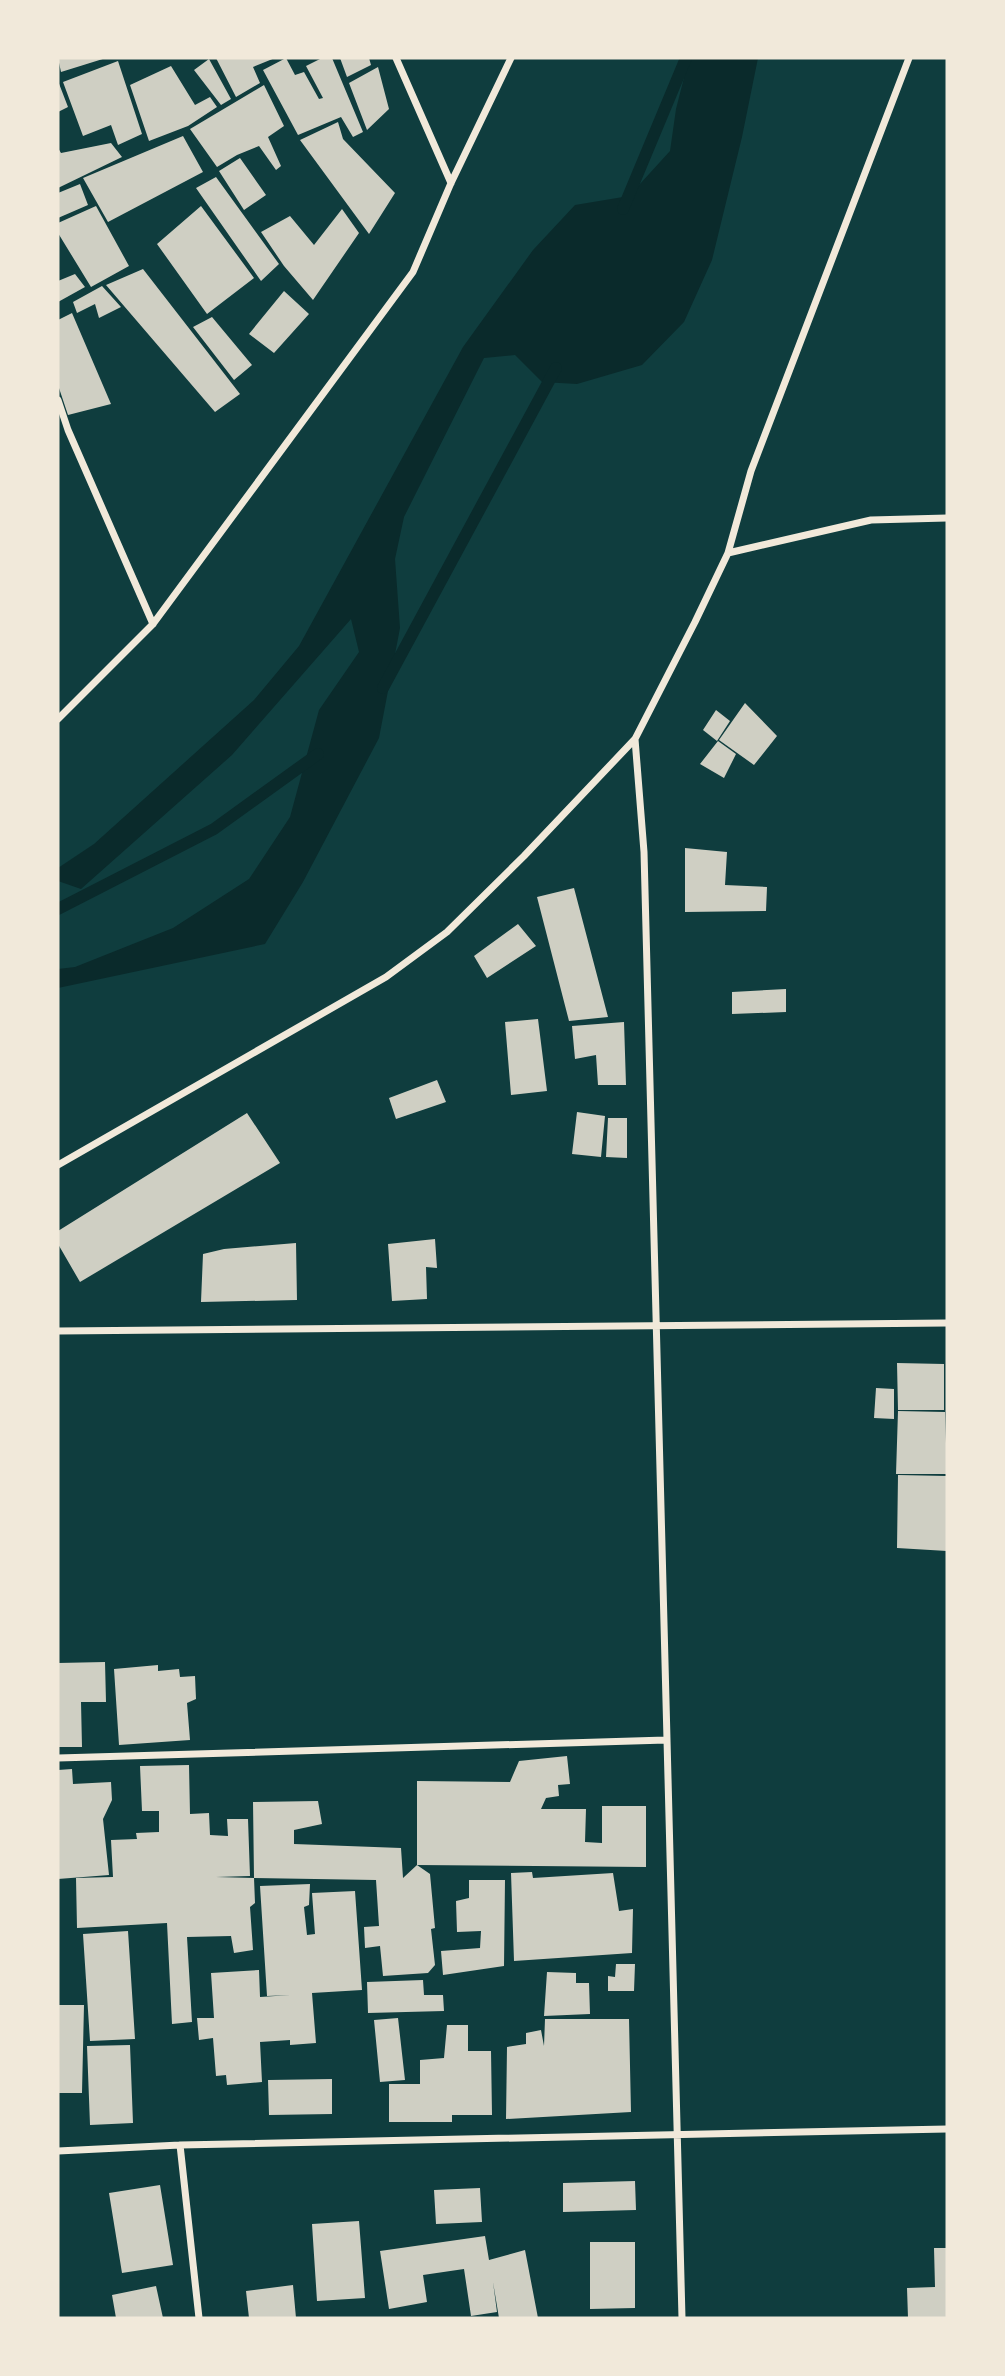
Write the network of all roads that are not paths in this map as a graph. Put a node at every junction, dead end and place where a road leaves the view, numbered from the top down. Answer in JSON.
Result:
{"nodes":[{"id":1,"x":396,"y":58,"type":"edge"},
{"id":2,"x":510,"y":58,"type":"edge"},
{"id":3,"x":909,"y":58,"type":"edge"},
{"id":4,"x":451,"y":183,"type":"junction"},
{"id":5,"x":58,"y":400,"type":"edge"},
{"id":6,"x":947,"y":518,"type":"edge"},
{"id":7,"x":728,"y":553,"type":"junction"},
{"id":8,"x":153,"y":624,"type":"junction"},
{"id":9,"x":58,"y":719,"type":"edge"},
{"id":10,"x":635,"y":739,"type":"junction"},
{"id":11,"x":58,"y":1165,"type":"edge"},
{"id":12,"x":947,"y":1323,"type":"edge"},
{"id":13,"x":658,"y":1327,"type":"junction"},
{"id":14,"x":58,"y":1331,"type":"edge"},
{"id":15,"x":666,"y":1740,"type":"junction"},
{"id":16,"x":58,"y":1758,"type":"edge"},
{"id":17,"x":947,"y":2129,"type":"edge"},
{"id":18,"x":678,"y":2136,"type":"junction"},
{"id":19,"x":180,"y":2146,"type":"junction"},
{"id":20,"x":58,"y":2151,"type":"edge"},
{"id":21,"x":200,"y":2318,"type":"edge"},
{"id":22,"x":682,"y":2318,"type":"edge"}],
"edges":[{"from":1,"to":4,"type":"street"},
{"from":2,"to":4,"type":"street"},
{"from":3,"to":7,"type":"street"},
{"from":4,"to":8,"type":"street"},
{"from":5,"to":8,"type":"street"},
{"from":6,"to":7,"type":"street"},
{"from":7,"to":10,"type":"street"},
{"from":8,"to":9,"type":"street"},
{"from":10,"to":11,"type":"street"},
{"from":10,"to":13,"type":"street"},
{"from":12,"to":13,"type":"street"},
{"from":13,"to":14,"type":"street"},
{"from":13,"to":15,"type":"street"},
{"from":15,"to":16,"type":"street"},
{"from":15,"to":18,"type":"street"},
{"from":17,"to":18,"type":"street"},
{"from":18,"to":19,"type":"street"},
{"from":18,"to":22,"type":"street"},
{"from":19,"to":20,"type":"street"},
{"from":19,"to":21,"type":"street"}]}
